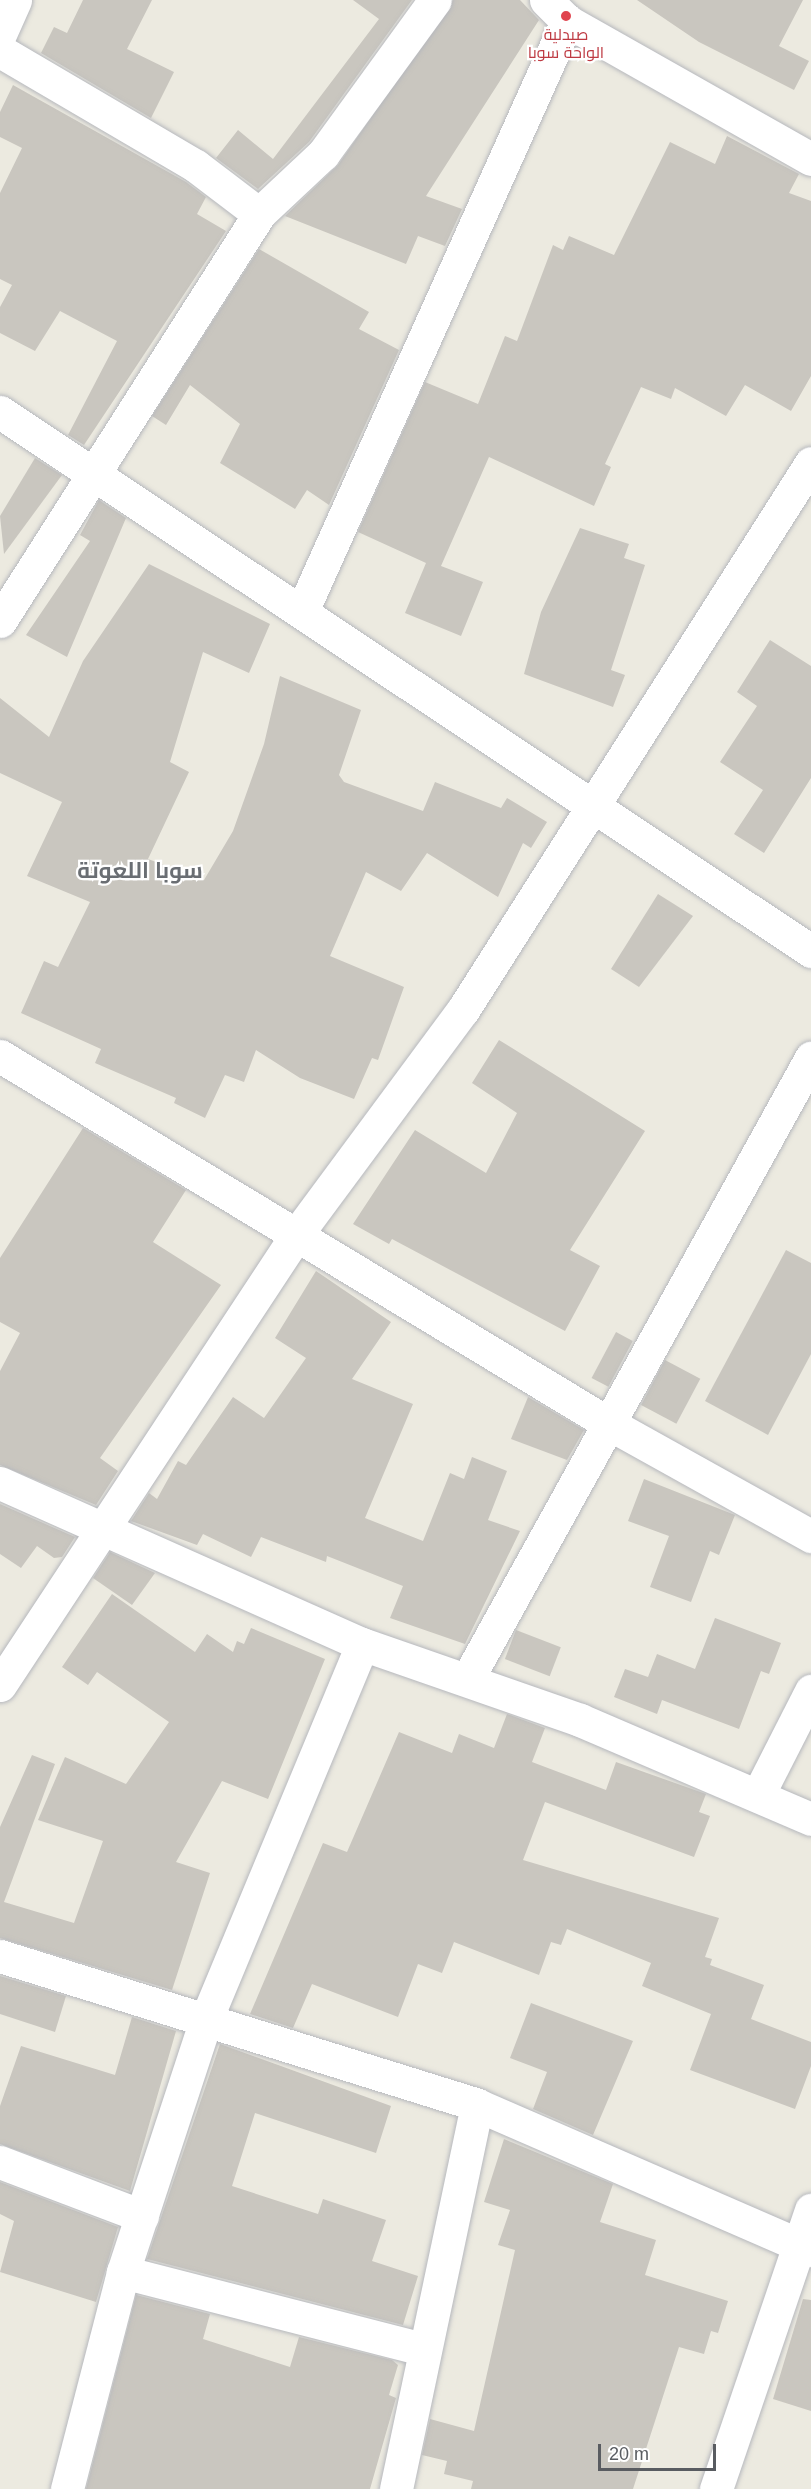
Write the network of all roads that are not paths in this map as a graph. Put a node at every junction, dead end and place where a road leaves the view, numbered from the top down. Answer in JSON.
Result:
{"nodes":[{"id":1,"x":15,"y":0,"type":"edge"},
{"id":2,"x":435,"y":0,"type":"edge"},
{"id":3,"x":557,"y":11,"type":"edge"},
{"id":4,"x":0,"y":34,"type":"edge"},
{"id":5,"x":0,"y":51,"type":"edge"},
{"id":6,"x":811,"y":159,"type":"edge"},
{"id":7,"x":259,"y":214,"type":"junction"},
{"id":8,"x":0,"y":412,"type":"edge"},
{"id":9,"x":811,"y":463,"type":"edge"},
{"id":10,"x":97,"y":473,"type":"junction"},
{"id":11,"x":303,"y":609,"type":"junction"},
{"id":12,"x":0,"y":621,"type":"edge"},
{"id":13,"x":594,"y":811,"type":"junction"},
{"id":14,"x":811,"y":951,"type":"edge"},
{"id":15,"x":0,"y":1056,"type":"edge"},
{"id":16,"x":811,"y":1058,"type":"edge"},
{"id":17,"x":297,"y":1234,"type":"junction"},
{"id":18,"x":606,"y":1422,"type":"junction"},
{"id":19,"x":0,"y":1483,"type":"edge"},
{"id":20,"x":101,"y":1529,"type":"junction"},
{"id":21,"x":811,"y":1536,"type":"edge"},
{"id":22,"x":362,"y":1644,"type":"junction"},
{"id":23,"x":468,"y":1678,"type":"junction"},
{"id":24,"x":0,"y":1685,"type":"edge"},
{"id":25,"x":811,"y":1691,"type":"edge"},
{"id":26,"x":758,"y":1795,"type":"junction"},
{"id":27,"x":811,"y":1819,"type":"edge"},
{"id":28,"x":0,"y":1956,"type":"edge"},
{"id":29,"x":205,"y":2022,"type":"junction"},
{"id":30,"x":477,"y":2105,"type":"junction"},
{"id":31,"x":0,"y":2162,"type":"edge"},
{"id":32,"x":811,"y":2210,"type":"edge"},
{"id":33,"x":142,"y":2216,"type":"junction"},
{"id":34,"x":805,"y":2247,"type":"edge"},
{"id":35,"x":123,"y":2272,"type":"junction"},
{"id":36,"x":423,"y":2349,"type":"junction"},
{"id":37,"x":67,"y":2489,"type":"edge"},
{"id":38,"x":396,"y":2489,"type":"edge"},
{"id":39,"x":716,"y":2489,"type":"edge"}],
"edges":[{"from":1,"to":4,"type":"street"},
{"from":2,"to":7,"type":"street"},
{"from":3,"to":6,"type":"street"},
{"from":3,"to":11,"type":"street"},
{"from":5,"to":7,"type":"street"},
{"from":7,"to":10,"type":"street"},
{"from":8,"to":10,"type":"street"},
{"from":9,"to":13,"type":"street"},
{"from":10,"to":11,"type":"street"},
{"from":10,"to":12,"type":"street"},
{"from":11,"to":13,"type":"street"},
{"from":13,"to":14,"type":"street"},
{"from":13,"to":17,"type":"street"},
{"from":15,"to":17,"type":"street"},
{"from":16,"to":18,"type":"street"},
{"from":17,"to":18,"type":"street"},
{"from":17,"to":20,"type":"street"},
{"from":18,"to":21,"type":"street"},
{"from":18,"to":23,"type":"street"},
{"from":19,"to":20,"type":"street"},
{"from":20,"to":22,"type":"street"},
{"from":20,"to":24,"type":"street"},
{"from":22,"to":23,"type":"street"},
{"from":22,"to":29,"type":"street"},
{"from":23,"to":26,"type":"street"},
{"from":25,"to":26,"type":"street"},
{"from":26,"to":27,"type":"street"},
{"from":28,"to":29,"type":"street"},
{"from":29,"to":30,"type":"street"},
{"from":29,"to":33,"type":"street"},
{"from":30,"to":34,"type":"street"},
{"from":30,"to":36,"type":"street"},
{"from":31,"to":33,"type":"street"},
{"from":32,"to":34,"type":"street"},
{"from":33,"to":35,"type":"street"},
{"from":34,"to":39,"type":"street"},
{"from":35,"to":36,"type":"street"},
{"from":35,"to":37,"type":"street"},
{"from":36,"to":38,"type":"street"}]}
